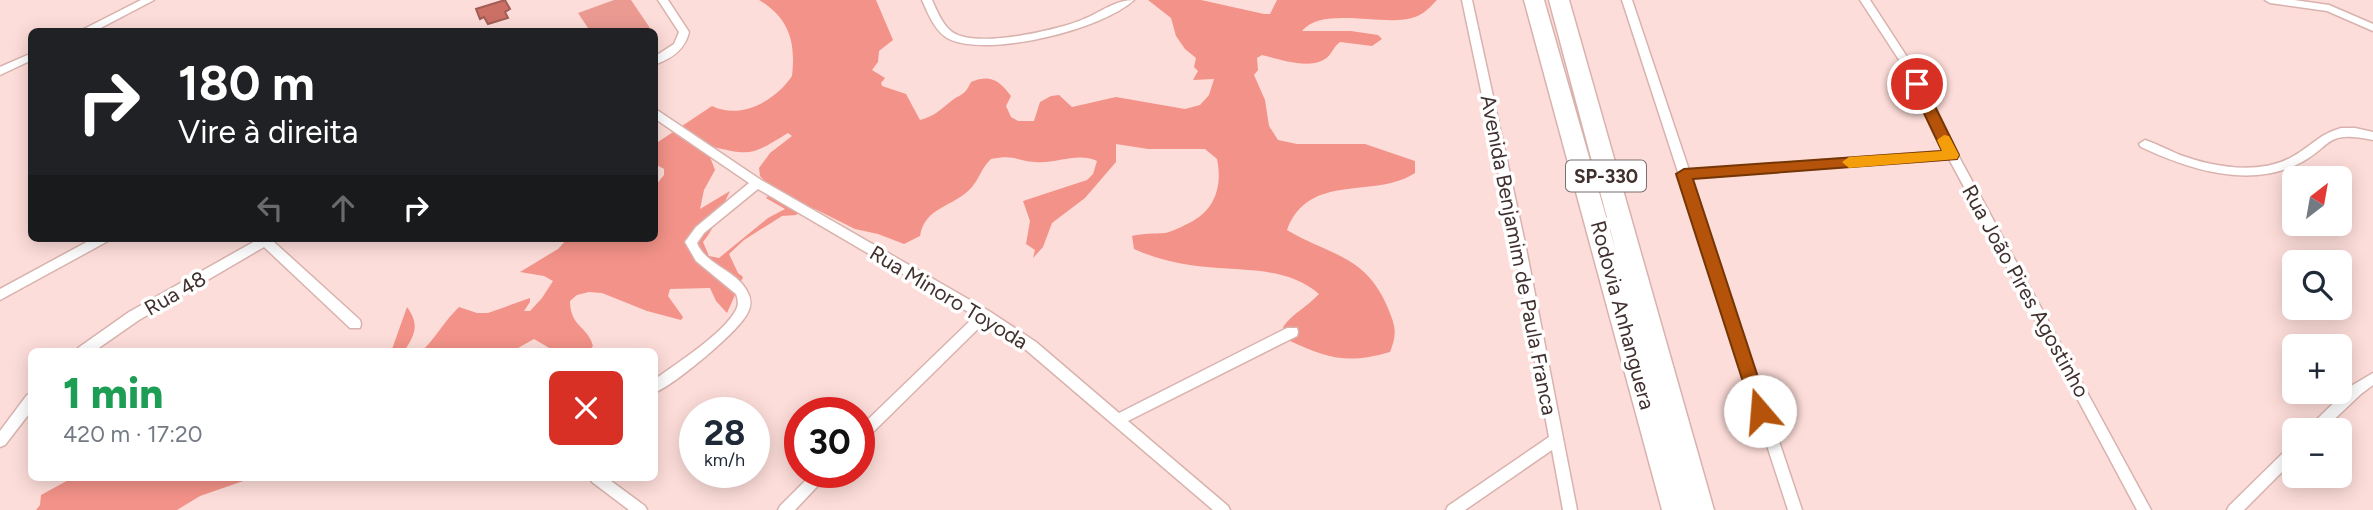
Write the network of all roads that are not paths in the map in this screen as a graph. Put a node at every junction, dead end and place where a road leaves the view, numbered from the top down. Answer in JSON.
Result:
{"nodes":[{"id":1,"x":149,"y":0,"type":"edge"},
{"id":2,"x":663,"y":0,"type":"edge"},
{"id":3,"x":927,"y":0,"type":"edge"},
{"id":4,"x":1129,"y":0,"type":"edge"},
{"id":5,"x":1467,"y":0,"type":"edge"},
{"id":6,"x":1534,"y":0,"type":"edge"},
{"id":7,"x":1559,"y":0,"type":"edge"},
{"id":8,"x":1627,"y":0,"type":"edge"},
{"id":9,"x":1865,"y":0,"type":"edge"},
{"id":10,"x":2270,"y":0,"type":"edge"},
{"id":11,"x":91,"y":28,"type":"edge"},
{"id":12,"x":2373,"y":28,"type":"edge"},
{"id":13,"x":28,"y":58,"type":"edge"},
{"id":14,"x":658,"y":60,"type":"edge"},
{"id":15,"x":0,"y":71,"type":"edge"},
{"id":16,"x":658,"y":115,"type":"edge"},
{"id":17,"x":2373,"y":135,"type":"edge"},
{"id":18,"x":2145,"y":144,"type":"dead end"},
{"id":19,"x":1952,"y":155,"type":"junction"},
{"id":20,"x":1684,"y":174,"type":"junction"},
{"id":21,"x":757,"y":183,"type":"junction"},
{"id":22,"x":96,"y":242,"type":"edge"},
{"id":23,"x":261,"y":242,"type":"edge"},
{"id":24,"x":269,"y":242,"type":"edge"},
{"id":25,"x":3,"y":289,"type":"edge"},
{"id":26,"x":984,"y":315,"type":"junction"},
{"id":27,"x":355,"y":324,"type":"dead end"},
{"id":28,"x":1292,"y":332,"type":"dead end"},
{"id":29,"x":89,"y":348,"type":"edge"},
{"id":30,"x":2373,"y":378,"type":"edge"},
{"id":31,"x":658,"y":384,"type":"edge"},
{"id":32,"x":28,"y":403,"type":"edge"},
{"id":33,"x":2328,"y":418,"type":"edge"},
{"id":34,"x":1117,"y":420,"type":"junction"},
{"id":35,"x":875,"y":422,"type":"edge"},
{"id":36,"x":1555,"y":440,"type":"junction"},
{"id":37,"x":0,"y":441,"type":"edge"},
{"id":38,"x":2282,"y":463,"type":"edge"},
{"id":39,"x":601,"y":481,"type":"edge"},
{"id":40,"x":808,"y":488,"type":"edge"},
{"id":41,"x":640,"y":510,"type":"edge"},
{"id":42,"x":785,"y":510,"type":"edge"},
{"id":43,"x":1223,"y":510,"type":"edge"},
{"id":44,"x":1453,"y":510,"type":"edge"},
{"id":45,"x":1570,"y":510,"type":"edge"},
{"id":46,"x":1676,"y":510,"type":"edge"},
{"id":47,"x":1700,"y":510,"type":"edge"},
{"id":48,"x":1795,"y":510,"type":"edge"},
{"id":49,"x":2144,"y":510,"type":"edge"},
{"id":50,"x":2234,"y":510,"type":"edge"}],
"edges":[{"from":1,"to":11,"type":"street"},
{"from":2,"to":14,"type":"street"},
{"from":3,"to":4,"type":"street"},
{"from":5,"to":36,"type":"street","name":"Avenida Benjamim de Paula Franca"},
{"from":6,"to":46,"type":"highway","name":"Rodovia Anhanguera","number":"SP-330"},
{"from":7,"to":47,"type":"highway","name":"Rodovia Anhanguera","number":"SP-330"},
{"from":8,"to":20,"type":"street"},
{"from":9,"to":19,"type":"street","name":"Rua João Pires Agostinho"},
{"from":10,"to":12,"type":"street"},
{"from":13,"to":15,"type":"street"},
{"from":16,"to":21,"type":"street","name":"Rua Minoro Toyoda"},
{"from":17,"to":18,"type":"street"},
{"from":19,"to":20,"type":"street"},
{"from":19,"to":49,"type":"street","name":"Rua João Pires Agostinho"},
{"from":20,"to":48,"type":"street"},
{"from":21,"to":26,"type":"street","name":"Rua Minoro Toyoda"},
{"from":21,"to":31,"type":"street"},
{"from":22,"to":25,"type":"street"},
{"from":23,"to":29,"type":"street","name":"Rua 48"},
{"from":24,"to":27,"type":"street"},
{"from":26,"to":34,"type":"street","name":"Rua Minoro Toyoda"},
{"from":26,"to":35,"type":"street"},
{"from":28,"to":34,"type":"street"},
{"from":30,"to":33,"type":"street"},
{"from":32,"to":37,"type":"street"},
{"from":34,"to":43,"type":"street","name":"Rua Minoro Toyoda"},
{"from":36,"to":44,"type":"street"},
{"from":36,"to":45,"type":"street","name":"Avenida Benjamim de Paula Franca"},
{"from":38,"to":50,"type":"street"},
{"from":39,"to":41,"type":"street"},
{"from":40,"to":42,"type":"street"}]}
